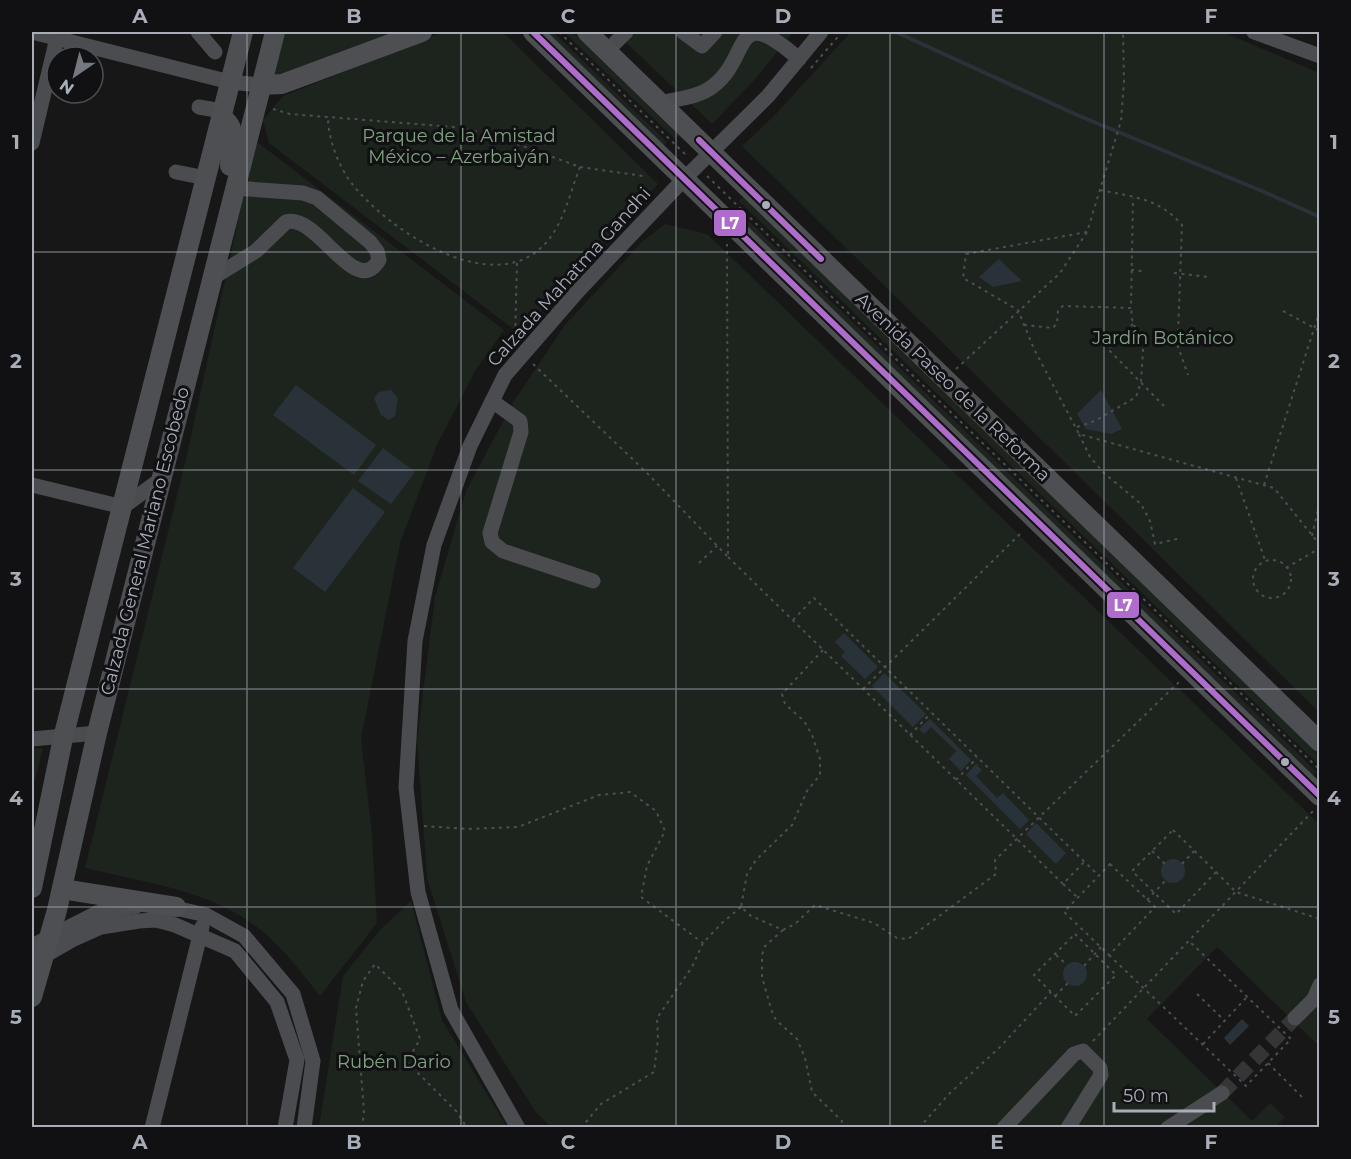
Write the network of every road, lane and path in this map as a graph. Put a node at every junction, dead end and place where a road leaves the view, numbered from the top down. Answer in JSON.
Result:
{"nodes":[{"id":1,"x":32,"y":32,"type":"edge"},
{"id":2,"x":198,"y":32,"type":"edge"},
{"id":3,"x":243,"y":32,"type":"edge"},
{"id":4,"x":275,"y":32,"type":"edge"},
{"id":5,"x":422,"y":32,"type":"edge"},
{"id":6,"x":533,"y":32,"type":"edge"},
{"id":7,"x":559,"y":32,"type":"edge"},
{"id":8,"x":587,"y":32,"type":"edge"},
{"id":9,"x":626,"y":32,"type":"edge"},
{"id":10,"x":683,"y":32,"type":"edge"},
{"id":11,"x":715,"y":32,"type":"edge"},
{"id":12,"x":821,"y":32,"type":"edge"},
{"id":13,"x":1123,"y":32,"type":"edge"},
{"id":14,"x":1254,"y":32,"type":"edge"},
{"id":15,"x":1287,"y":32,"type":"edge"},
{"id":16,"x":1316,"y":32,"type":"edge"},
{"id":17,"x":1320,"y":33,"type":"edge"},
{"id":18,"x":57,"y":38,"type":"junction"},
{"id":19,"x":607,"y":51,"type":"junction"},
{"id":20,"x":215,"y":52,"type":"dead end"},
{"id":21,"x":1304,"y":52,"type":"junction"},
{"id":22,"x":1320,"y":56,"type":"edge"},
{"id":23,"x":799,"y":59,"type":"junction"},
{"id":24,"x":230,"y":82,"type":"junction"},
{"id":25,"x":260,"y":85,"type":"junction"},
{"id":26,"x":660,"y":102,"type":"junction"},
{"id":27,"x":199,"y":107,"type":"dead end"},
{"id":28,"x":267,"y":107,"type":"dead end"},
{"id":29,"x":222,"y":114,"type":"junction"},
{"id":30,"x":328,"y":117,"type":"junction"},
{"id":31,"x":681,"y":137,"type":"dead end"},
{"id":32,"x":32,"y":143,"type":"edge"},
{"id":33,"x":674,"y":143,"type":"junction"},
{"id":34,"x":668,"y":150,"type":"dead end"},
{"id":35,"x":681,"y":150,"type":"dead end"},
{"id":36,"x":710,"y":151,"type":"junction"},
{"id":37,"x":580,"y":167,"type":"junction"},
{"id":38,"x":176,"y":172,"type":"dead end"},
{"id":39,"x":643,"y":176,"type":"dead end"},
{"id":40,"x":708,"y":176,"type":"dead end"},
{"id":41,"x":206,"y":178,"type":"junction"},
{"id":42,"x":684,"y":179,"type":"junction"},
{"id":43,"x":234,"y":188,"type":"junction"},
{"id":44,"x":1100,"y":190,"type":"junction"},
{"id":45,"x":729,"y":196,"type":"junction"},
{"id":46,"x":1133,"y":197,"type":"junction"},
{"id":47,"x":722,"y":204,"type":"dead end"},
{"id":48,"x":727,"y":223,"type":"junction"},
{"id":49,"x":1087,"y":232,"type":"junction"},
{"id":50,"x":517,"y":263,"type":"junction"},
{"id":51,"x":1131,"y":270,"type":"junction"},
{"id":52,"x":1143,"y":271,"type":"dead end"},
{"id":53,"x":1174,"y":273,"type":"dead end"},
{"id":54,"x":1181,"y":274,"type":"junction"},
{"id":55,"x":1209,"y":277,"type":"dead end"},
{"id":56,"x":211,"y":279,"type":"junction"},
{"id":57,"x":1131,"y":308,"type":"junction"},
{"id":58,"x":1018,"y":310,"type":"junction"},
{"id":59,"x":1320,"y":310,"type":"edge"},
{"id":60,"x":1283,"y":311,"type":"dead end"},
{"id":61,"x":1133,"y":324,"type":"junction"},
{"id":62,"x":1024,"y":325,"type":"junction"},
{"id":63,"x":1313,"y":327,"type":"junction"},
{"id":64,"x":1320,"y":331,"type":"edge"},
{"id":65,"x":1144,"y":335,"type":"junction"},
{"id":66,"x":1176,"y":338,"type":"junction"},
{"id":67,"x":523,"y":354,"type":"junction"},
{"id":68,"x":1188,"y":375,"type":"dead end"},
{"id":69,"x":944,"y":380,"type":"junction"},
{"id":70,"x":1141,"y":382,"type":"junction"},
{"id":71,"x":492,"y":401,"type":"junction"},
{"id":72,"x":1164,"y":406,"type":"dead end"},
{"id":73,"x":1076,"y":427,"type":"junction"},
{"id":74,"x":1079,"y":434,"type":"junction"},
{"id":75,"x":1217,"y":466,"type":"dead end"},
{"id":76,"x":1216,"y":473,"type":"junction"},
{"id":77,"x":1236,"y":478,"type":"junction"},
{"id":78,"x":161,"y":479,"type":"junction"},
{"id":79,"x":32,"y":485,"type":"edge"},
{"id":80,"x":1264,"y":485,"type":"junction"},
{"id":81,"x":1320,"y":501,"type":"edge"},
{"id":82,"x":123,"y":507,"type":"junction"},
{"id":83,"x":1035,"y":519,"type":"junction"},
{"id":84,"x":1312,"y":538,"type":"junction"},
{"id":85,"x":1177,"y":539,"type":"dead end"},
{"id":86,"x":717,"y":546,"type":"junction"},
{"id":87,"x":1320,"y":547,"type":"edge"},
{"id":88,"x":728,"y":557,"type":"junction"},
{"id":89,"x":1265,"y":561,"type":"junction"},
{"id":90,"x":699,"y":563,"type":"dead end"},
{"id":91,"x":1287,"y":568,"type":"junction"},
{"id":92,"x":593,"y":580,"type":"dead end"},
{"id":93,"x":793,"y":620,"type":"junction"},
{"id":94,"x":823,"y":650,"type":"junction"},
{"id":95,"x":885,"y":667,"type":"junction"},
{"id":96,"x":1190,"y":670,"type":"junction"},
{"id":97,"x":863,"y":689,"type":"junction"},
{"id":98,"x":932,"y":712,"type":"junction"},
{"id":99,"x":97,"y":733,"type":"junction"},
{"id":100,"x":910,"y":735,"type":"junction"},
{"id":101,"x":63,"y":738,"type":"junction"},
{"id":102,"x":32,"y":739,"type":"edge"},
{"id":103,"x":1320,"y":742,"type":"edge"},
{"id":104,"x":978,"y":758,"type":"junction"},
{"id":105,"x":1319,"y":770,"type":"edge"},
{"id":106,"x":956,"y":780,"type":"junction"},
{"id":107,"x":1320,"y":796,"type":"edge"},
{"id":108,"x":1320,"y":804,"type":"edge"},
{"id":109,"x":1039,"y":818,"type":"junction"},
{"id":110,"x":410,"y":825,"type":"junction"},
{"id":111,"x":1016,"y":839,"type":"junction"},
{"id":112,"x":1152,"y":851,"type":"junction"},
{"id":113,"x":1194,"y":851,"type":"junction"},
{"id":114,"x":34,"y":862,"type":"edge"},
{"id":115,"x":1084,"y":862,"type":"junction"},
{"id":116,"x":1165,"y":864,"type":"dead end"},
{"id":117,"x":1182,"y":864,"type":"dead end"},
{"id":118,"x":1216,"y":872,"type":"junction"},
{"id":119,"x":1099,"y":876,"type":"junction"},
{"id":120,"x":1166,"y":880,"type":"dead end"},
{"id":121,"x":1063,"y":884,"type":"junction"},
{"id":122,"x":32,"y":888,"type":"edge"},
{"id":123,"x":62,"y":889,"type":"junction"},
{"id":124,"x":1236,"y":891,"type":"junction"},
{"id":125,"x":1154,"y":892,"type":"junction"},
{"id":126,"x":1078,"y":898,"type":"junction"},
{"id":127,"x":1148,"y":900,"type":"junction"},
{"id":128,"x":176,"y":907,"type":"junction"},
{"id":129,"x":741,"y":907,"type":"junction"},
{"id":130,"x":206,"y":915,"type":"junction"},
{"id":131,"x":1320,"y":919,"type":"edge"},
{"id":132,"x":783,"y":930,"type":"junction"},
{"id":133,"x":50,"y":935,"type":"junction"},
{"id":134,"x":200,"y":935,"type":"junction"},
{"id":135,"x":1189,"y":941,"type":"junction"},
{"id":136,"x":703,"y":943,"type":"junction"},
{"id":137,"x":1101,"y":947,"type":"junction"},
{"id":138,"x":1055,"y":954,"type":"junction"},
{"id":139,"x":1095,"y":954,"type":"junction"},
{"id":140,"x":36,"y":955,"type":"edge"},
{"id":141,"x":1109,"y":955,"type":"junction"},
{"id":142,"x":1067,"y":965,"type":"dead end"},
{"id":143,"x":1084,"y":966,"type":"dead end"},
{"id":144,"x":1068,"y":982,"type":"dead end"},
{"id":145,"x":1320,"y":985,"type":"edge"},
{"id":146,"x":1144,"y":987,"type":"junction"},
{"id":147,"x":1051,"y":992,"type":"junction"},
{"id":148,"x":1197,"y":994,"type":"dead end"},
{"id":149,"x":1055,"y":996,"type":"junction"},
{"id":150,"x":32,"y":997,"type":"edge"},
{"id":151,"x":1247,"y":997,"type":"junction"},
{"id":152,"x":1296,"y":1018,"type":"tunnel mouth"},
{"id":153,"x":1225,"y":1021,"type":"junction"},
{"id":154,"x":1203,"y":1044,"type":"junction"},
{"id":155,"x":1083,"y":1051,"type":"junction"},
{"id":156,"x":297,"y":1060,"type":"junction"},
{"id":157,"x":313,"y":1061,"type":"junction"},
{"id":158,"x":1268,"y":1063,"type":"junction"},
{"id":159,"x":1222,"y":1093,"type":"tunnel mouth"},
{"id":160,"x":1303,"y":1098,"type":"dead end"},
{"id":161,"x":152,"y":1128,"type":"edge"},
{"id":162,"x":285,"y":1128,"type":"edge"},
{"id":163,"x":304,"y":1128,"type":"edge"},
{"id":164,"x":362,"y":1128,"type":"edge"},
{"id":165,"x":467,"y":1128,"type":"edge"},
{"id":166,"x":518,"y":1128,"type":"edge"},
{"id":167,"x":581,"y":1128,"type":"edge"},
{"id":168,"x":842,"y":1128,"type":"edge"},
{"id":169,"x":919,"y":1128,"type":"edge"},
{"id":170,"x":1004,"y":1128,"type":"edge"},
{"id":171,"x":1068,"y":1128,"type":"edge"},
{"id":172,"x":1168,"y":1128,"type":"edge"}],
"edges":[{"from":1,"to":18,"type":"street"},
{"from":2,"to":20,"type":"street"},
{"from":3,"to":24,"type":"main road","name":"Calzada General Mariano Escobedo"},
{"from":4,"to":25,"type":"main road","name":"Calzada General Mariano Escobedo"},
{"from":5,"to":25,"type":"main road"},
{"from":6,"to":42,"type":"main road","name":"Avenida Paseo de la Reforma"},
{"from":7,"to":33,"type":"path"},
{"from":8,"to":19,"type":"main road","name":"Avenida Paseo de la Reforma"},
{"from":9,"to":19,"type":"street"},
{"from":10,"to":11,"type":"street"},
{"from":12,"to":23,"type":"street","name":"Calzada Mahatma Gandhi"},
{"from":13,"to":44,"type":"path"},
{"from":14,"to":21,"type":"street"},
{"from":15,"to":21,"type":"street"},
{"from":16,"to":17,"type":"path"},
{"from":18,"to":24,"type":"street"},
{"from":18,"to":32,"type":"street"},
{"from":19,"to":26,"type":"main road","name":"Avenida Paseo de la Reforma"},
{"from":21,"to":22,"type":"street"},
{"from":23,"to":26,"type":"street"},
{"from":23,"to":36,"type":"street","name":"Calzada Mahatma Gandhi"},
{"from":24,"to":25,"type":"street"},
{"from":24,"to":29,"type":"main road","name":"Calzada General Mariano Escobedo"},
{"from":25,"to":43,"type":"main road","name":"Calzada General Mariano Escobedo"},
{"from":26,"to":36,"type":"main road","name":"Avenida Paseo de la Reforma"},
{"from":27,"to":29,"type":"street"},
{"from":28,"to":30,"type":"path"},
{"from":29,"to":41,"type":"main road","name":"Calzada General Mariano Escobedo"},
{"from":29,"to":43,"type":"main road"},
{"from":30,"to":37,"type":"path"},
{"from":30,"to":50,"type":"path"},
{"from":31,"to":33,"type":"path"},
{"from":33,"to":34,"type":"path"},
{"from":33,"to":35,"type":"path"},
{"from":36,"to":42,"type":"street","name":"Calzada Mahatma Gandhi"},
{"from":36,"to":69,"type":"main road","name":"Avenida Paseo de la Reforma"},
{"from":37,"to":39,"type":"path"},
{"from":37,"to":50,"type":"path"},
{"from":38,"to":41,"type":"street"},
{"from":40,"to":45,"type":"path"},
{"from":41,"to":82,"type":"main road","name":"Calzada General Mariano Escobedo"},
{"from":42,"to":48,"type":"main road","name":"Avenida Paseo de la Reforma"},
{"from":42,"to":67,"type":"street","name":"Calzada Mahatma Gandhi"},
{"from":43,"to":56,"type":"main road","name":"Calzada General Mariano Escobedo"},
{"from":43,"to":56,"type":"street"},
{"from":44,"to":46,"type":"path"},
{"from":44,"to":49,"type":"path"},
{"from":45,"to":47,"type":"path"},
{"from":45,"to":105,"type":"path"},
{"from":46,"to":51,"type":"path"},
{"from":46,"to":54,"type":"path"},
{"from":48,"to":83,"type":"main road","name":"Avenida Paseo de la Reforma"},
{"from":48,"to":88,"type":"path"},
{"from":49,"to":58,"type":"path"},
{"from":49,"to":58,"type":"path"},
{"from":50,"to":67,"type":"path"},
{"from":51,"to":52,"type":"path"},
{"from":51,"to":57,"type":"path"},
{"from":53,"to":54,"type":"path"},
{"from":54,"to":55,"type":"path"},
{"from":54,"to":66,"type":"path"},
{"from":56,"to":78,"type":"main road","name":"Calzada General Mariano Escobedo"},
{"from":57,"to":61,"type":"path"},
{"from":57,"to":62,"type":"path"},
{"from":58,"to":62,"type":"path"},
{"from":58,"to":69,"type":"path"},
{"from":59,"to":63,"type":"path"},
{"from":60,"to":63,"type":"path"},
{"from":61,"to":65,"type":"path"},
{"from":61,"to":70,"type":"path"},
{"from":62,"to":73,"type":"path"},
{"from":63,"to":64,"type":"path"},
{"from":63,"to":80,"type":"path"},
{"from":65,"to":66,"type":"path"},
{"from":65,"to":70,"type":"path"},
{"from":66,"to":68,"type":"path"},
{"from":67,"to":71,"type":"street","name":"Calzada Mahatma Gandhi"},
{"from":67,"to":86,"type":"path"},
{"from":69,"to":103,"type":"main road","name":"Avenida Paseo de la Reforma"},
{"from":70,"to":72,"type":"path"},
{"from":70,"to":73,"type":"path"},
{"from":71,"to":92,"type":"street"},
{"from":71,"to":110,"type":"street","name":"Calzada Mahatma Gandhi"},
{"from":73,"to":74,"type":"path"},
{"from":74,"to":76,"type":"path"},
{"from":74,"to":85,"type":"path"},
{"from":75,"to":76,"type":"path"},
{"from":76,"to":77,"type":"path"},
{"from":77,"to":80,"type":"path"},
{"from":77,"to":89,"type":"path"},
{"from":78,"to":82,"type":"street"},
{"from":78,"to":99,"type":"main road","name":"Calzada General Mariano Escobedo"},
{"from":79,"to":82,"type":"street"},
{"from":80,"to":84,"type":"path"},
{"from":81,"to":84,"type":"path"},
{"from":82,"to":101,"type":"main road","name":"Calzada General Mariano Escobedo"},
{"from":83,"to":95,"type":"path"},
{"from":83,"to":96,"type":"main road","name":"Avenida Paseo de la Reforma"},
{"from":84,"to":87,"type":"path"},
{"from":86,"to":88,"type":"path"},
{"from":86,"to":90,"type":"path"},
{"from":87,"to":91,"type":"path"},
{"from":88,"to":93,"type":"path"},
{"from":89,"to":91,"type":"path"},
{"from":89,"to":91,"type":"path"},
{"from":93,"to":94,"type":"path"},
{"from":93,"to":95,"type":"path"},
{"from":94,"to":97,"type":"path"},
{"from":94,"to":129,"type":"path"},
{"from":95,"to":97,"type":"path"},
{"from":95,"to":98,"type":"path"},
{"from":96,"to":107,"type":"main road","name":"Avenida Paseo de la Reforma"},
{"from":96,"to":109,"type":"path"},
{"from":97,"to":100,"type":"path"},
{"from":98,"to":100,"type":"path"},
{"from":98,"to":104,"type":"path"},
{"from":99,"to":101,"type":"street"},
{"from":99,"to":123,"type":"main road","name":"Calzada General Mariano Escobedo"},
{"from":100,"to":106,"type":"path"},
{"from":101,"to":102,"type":"street"},
{"from":101,"to":114,"type":"main road","name":"Calzada General Mariano Escobedo"},
{"from":104,"to":106,"type":"path"},
{"from":104,"to":109,"type":"path"},
{"from":106,"to":111,"type":"path"},
{"from":108,"to":124,"type":"path"},
{"from":109,"to":111,"type":"path"},
{"from":109,"to":115,"type":"path"},
{"from":110,"to":136,"type":"path"},
{"from":110,"to":166,"type":"street","name":"Calzada Mahatma Gandhi"},
{"from":111,"to":121,"type":"path"},
{"from":111,"to":132,"type":"path"},
{"from":112,"to":113,"type":"path"},
{"from":112,"to":116,"type":"path"},
{"from":112,"to":125,"type":"path"},
{"from":113,"to":117,"type":"path"},
{"from":113,"to":118,"type":"path"},
{"from":114,"to":122,"type":"main road","name":"Calzada General Mariano Escobedo"},
{"from":115,"to":119,"type":"path"},
{"from":115,"to":121,"type":"path"},
{"from":118,"to":124,"type":"path"},
{"from":118,"to":125,"type":"path"},
{"from":119,"to":126,"type":"path"},
{"from":119,"to":127,"type":"path"},
{"from":120,"to":125,"type":"path"},
{"from":121,"to":126,"type":"path"},
{"from":123,"to":128,"type":"main road"},
{"from":123,"to":133,"type":"main road","name":"Calzada General Mariano Escobedo"},
{"from":124,"to":131,"type":"path"},
{"from":124,"to":135,"type":"path"},
{"from":125,"to":127,"type":"path"},
{"from":126,"to":137,"type":"path"},
{"from":127,"to":141,"type":"path"},
{"from":128,"to":130,"type":"street"},
{"from":128,"to":133,"type":"street"},
{"from":129,"to":132,"type":"path"},
{"from":129,"to":136,"type":"path"},
{"from":130,"to":134,"type":"street"},
{"from":130,"to":157,"type":"street"},
{"from":132,"to":168,"type":"path"},
{"from":133,"to":140,"type":"main road","name":"Calzada General Mariano Escobedo"},
{"from":134,"to":140,"type":"street"},
{"from":134,"to":156,"type":"street"},
{"from":134,"to":161,"type":"street"},
{"from":135,"to":146,"type":"path"},
{"from":135,"to":151,"type":"path"},
{"from":136,"to":167,"type":"path"},
{"from":137,"to":139,"type":"path"},
{"from":137,"to":141,"type":"path"},
{"from":138,"to":139,"type":"path"},
{"from":138,"to":142,"type":"path"},
{"from":138,"to":147,"type":"path"},
{"from":139,"to":143,"type":"path"},
{"from":139,"to":149,"type":"path"},
{"from":140,"to":150,"type":"main road","name":"Calzada General Mariano Escobedo"},
{"from":141,"to":146,"type":"path"},
{"from":144,"to":149,"type":"path"},
{"from":145,"to":152,"type":"street"},
{"from":146,"to":154,"type":"path"},
{"from":146,"to":155,"type":"path"},
{"from":147,"to":149,"type":"path"},
{"from":147,"to":169,"type":"path"},
{"from":148,"to":153,"type":"path"},
{"from":151,"to":153,"type":"path"},
{"from":151,"to":158,"type":"path"},
{"from":153,"to":154,"type":"path"},
{"from":154,"to":158,"type":"path"},
{"from":155,"to":170,"type":"street"},
{"from":155,"to":171,"type":"street"},
{"from":156,"to":157,"type":"street"},
{"from":156,"to":162,"type":"street"},
{"from":157,"to":163,"type":"street"},
{"from":158,"to":160,"type":"path"},
{"from":159,"to":172,"type":"street"},
{"from":164,"to":165,"type":"path"}]}
